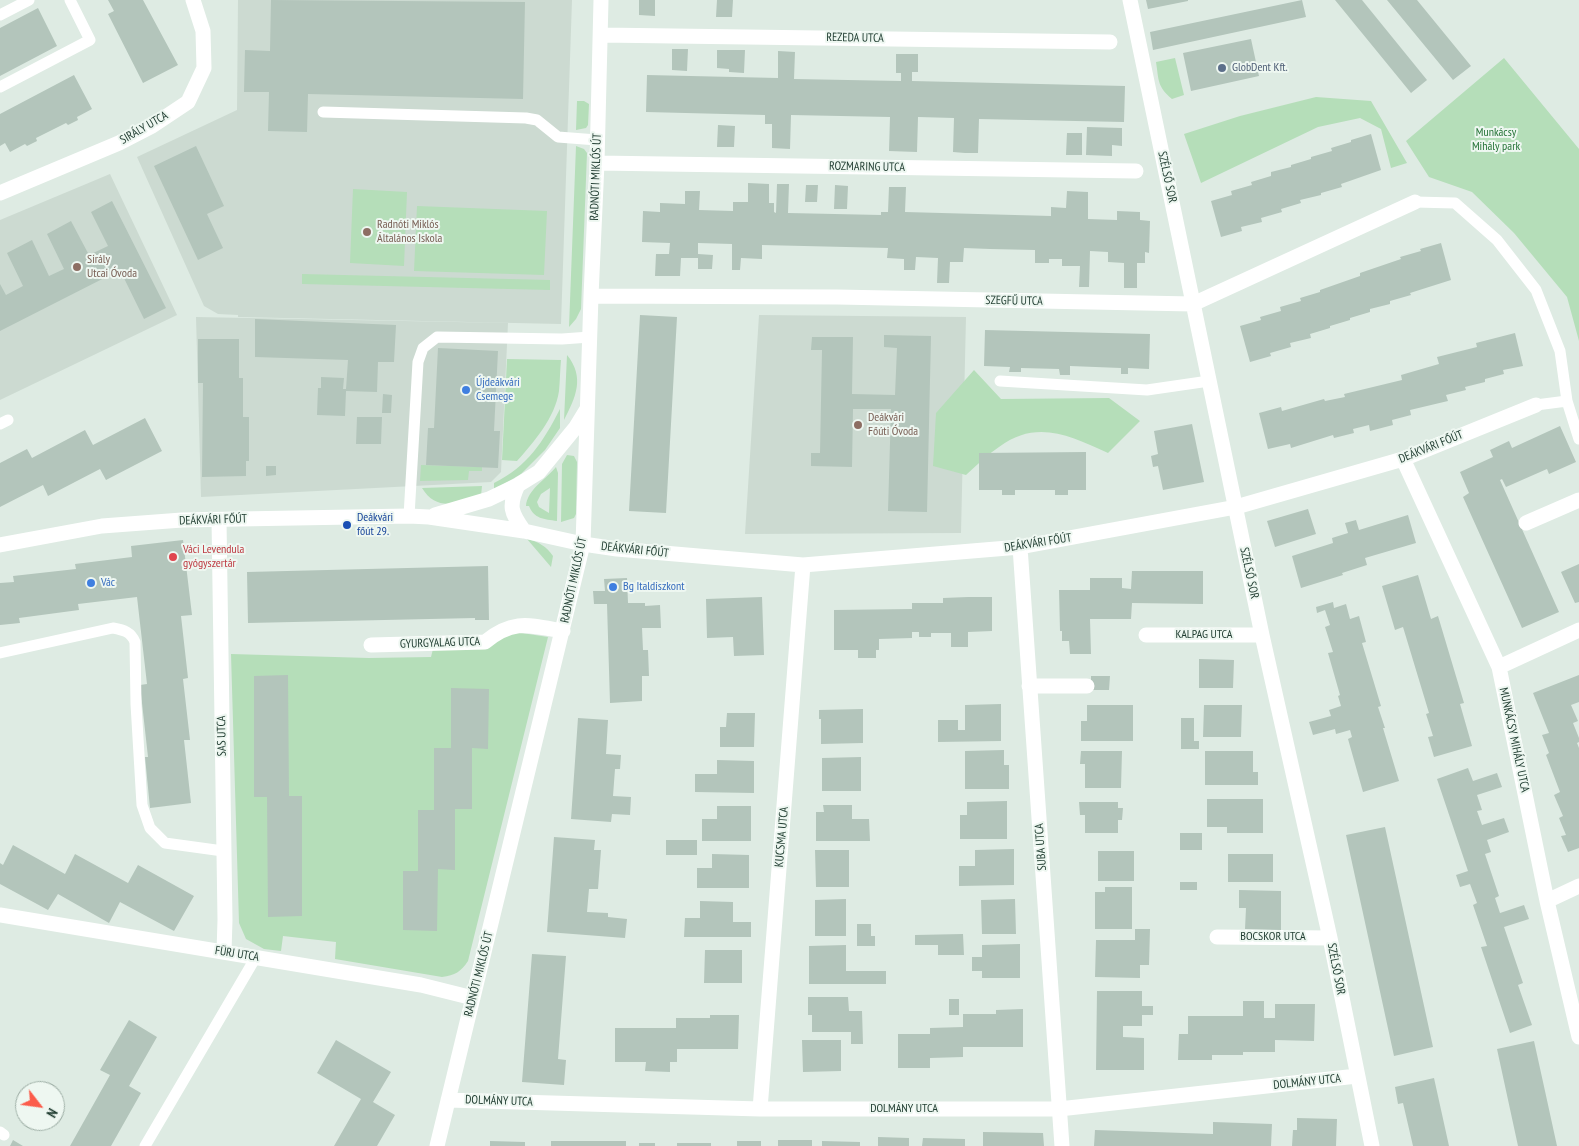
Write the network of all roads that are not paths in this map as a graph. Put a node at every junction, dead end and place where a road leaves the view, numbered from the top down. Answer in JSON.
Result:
{"nodes":[{"id":1,"x":29,"y":0,"type":"edge"},
{"id":2,"x":70,"y":0,"type":"edge"},
{"id":3,"x":192,"y":0,"type":"edge"},
{"id":4,"x":601,"y":0,"type":"edge"},
{"id":5,"x":1130,"y":0,"type":"edge"},
{"id":6,"x":0,"y":15,"type":"edge"},
{"id":7,"x":601,"y":35,"type":"junction"},
{"id":8,"x":1110,"y":42,"type":"dead end"},
{"id":9,"x":0,"y":87,"type":"edge"},
{"id":10,"x":322,"y":112,"type":"dead end"},
{"id":11,"x":597,"y":140,"type":"junction"},
{"id":12,"x":597,"y":163,"type":"junction"},
{"id":13,"x":1136,"y":171,"type":"dead end"},
{"id":14,"x":0,"y":193,"type":"edge"},
{"id":15,"x":1415,"y":202,"type":"joint"},
{"id":16,"x":591,"y":296,"type":"junction"},
{"id":17,"x":1193,"y":304,"type":"junction"},
{"id":18,"x":590,"y":337,"type":"junction"},
{"id":19,"x":1000,"y":381,"type":"dead end"},
{"id":20,"x":1209,"y":381,"type":"junction"},
{"id":21,"x":1567,"y":401,"type":"junction"},
{"id":22,"x":1536,"y":405,"type":"joint"},
{"id":23,"x":588,"y":408,"type":"junction"},
{"id":24,"x":1579,"y":439,"type":"edge"},
{"id":25,"x":1403,"y":459,"type":"junction"},
{"id":26,"x":518,"y":485,"type":"junction"},
{"id":27,"x":1579,"y":500,"type":"edge"},
{"id":28,"x":1236,"y":507,"type":"junction"},
{"id":29,"x":409,"y":516,"type":"junction"},
{"id":30,"x":429,"y":517,"type":"junction"},
{"id":31,"x":219,"y":520,"type":"junction"},
{"id":32,"x":1526,"y":523,"type":"dead end"},
{"id":33,"x":524,"y":531,"type":"junction"},
{"id":34,"x":583,"y":544,"type":"junction"},
{"id":35,"x":0,"y":545,"type":"edge"},
{"id":36,"x":1020,"y":547,"type":"junction"},
{"id":37,"x":803,"y":565,"type":"junction"},
{"id":38,"x":1579,"y":630,"type":"edge"},
{"id":39,"x":563,"y":631,"type":"junction"},
{"id":40,"x":1146,"y":635,"type":"dead end"},
{"id":41,"x":1262,"y":635,"type":"junction"},
{"id":42,"x":371,"y":644,"type":"dead end"},
{"id":43,"x":0,"y":653,"type":"edge"},
{"id":44,"x":1499,"y":666,"type":"junction"},
{"id":45,"x":1029,"y":686,"type":"junction"},
{"id":46,"x":1087,"y":686,"type":"dead end"},
{"id":47,"x":223,"y":851,"type":"junction"},
{"id":48,"x":1579,"y":886,"type":"edge"},
{"id":49,"x":1547,"y":900,"type":"junction"},
{"id":50,"x":0,"y":915,"type":"edge"},
{"id":51,"x":1216,"y":937,"type":"dead end"},
{"id":52,"x":1330,"y":938,"type":"junction"},
{"id":53,"x":224,"y":952,"type":"junction"},
{"id":54,"x":256,"y":957,"type":"junction"},
{"id":55,"x":473,"y":998,"type":"junction"},
{"id":56,"x":1579,"y":1037,"type":"edge"},
{"id":57,"x":1357,"y":1076,"type":"junction"},
{"id":58,"x":448,"y":1100,"type":"junction"},
{"id":59,"x":760,"y":1109,"type":"junction"},
{"id":60,"x":1059,"y":1109,"type":"junction"},
{"id":61,"x":145,"y":1146,"type":"edge"},
{"id":62,"x":437,"y":1146,"type":"edge"},
{"id":63,"x":1062,"y":1146,"type":"edge"},
{"id":64,"x":1372,"y":1146,"type":"edge"}],
"edges":[{"from":1,"to":6,"type":"lane"},
{"from":2,"to":9,"type":"lane"},
{"from":3,"to":14,"type":"street","name":"SIRÁLY UTCA"},
{"from":4,"to":7,"type":"street","name":"RADNÓTI MIKLÓS ÚT"},
{"from":5,"to":17,"type":"street","name":"SZÉLSŐ SOR"},
{"from":7,"to":8,"type":"street","name":"REZEDA UTCA"},
{"from":7,"to":11,"type":"street","name":"RADNÓTI MIKLÓS ÚT"},
{"from":10,"to":11,"type":"lane"},
{"from":11,"to":12,"type":"street","name":"RADNÓTI MIKLÓS ÚT"},
{"from":12,"to":13,"type":"street","name":"ROZMARING UTCA"},
{"from":12,"to":16,"type":"street","name":"RADNÓTI MIKLÓS ÚT"},
{"from":15,"to":17,"type":"street","name":"SZEGFŰ UTCA"},
{"from":15,"to":21,"type":"lane"},
{"from":16,"to":17,"type":"street","name":"SZEGFŰ UTCA"},
{"from":16,"to":18,"type":"street","name":"RADNÓTI MIKLÓS ÚT"},
{"from":17,"to":20,"type":"street","name":"SZÉLSŐ SOR"},
{"from":18,"to":23,"type":"street","name":"RADNÓTI MIKLÓS ÚT"},
{"from":18,"to":29,"type":"lane"},
{"from":19,"to":20,"type":"lane"},
{"from":20,"to":28,"type":"street","name":"SZÉLSŐ SOR"},
{"from":21,"to":22,"type":"lane"},
{"from":21,"to":24,"type":"lane"},
{"from":22,"to":25,"type":"street","name":"DEÁKVÁRI FŐÚT"},
{"from":23,"to":26,"type":"street","name":"DEÁKVÁRI FŐÚT"},
{"from":23,"to":34,"type":"street","name":"RADNÓTI MIKLÓS ÚT"},
{"from":25,"to":28,"type":"street","name":"DEÁKVÁRI FŐÚT"},
{"from":25,"to":44,"type":"street","name":"MUNKÁCSY MIHÁLY UTCA"},
{"from":26,"to":30,"type":"street","name":"DEÁKVÁRI FŐÚT"},
{"from":26,"to":33,"type":"street"},
{"from":27,"to":32,"type":"street"},
{"from":28,"to":36,"type":"street","name":"DEÁKVÁRI FŐÚT"},
{"from":28,"to":41,"type":"street","name":"SZÉLSŐ SOR"},
{"from":29,"to":30,"type":"street","name":"DEÁKVÁRI FŐÚT"},
{"from":29,"to":31,"type":"street","name":"DEÁKVÁRI FŐÚT"},
{"from":30,"to":33,"type":"street","name":"DEÁKVÁRI FŐÚT"},
{"from":31,"to":35,"type":"street","name":"DEÁKVÁRI FŐÚT"},
{"from":31,"to":47,"type":"street","name":"SAS UTCA"},
{"from":33,"to":34,"type":"street","name":"DEÁKVÁRI FŐÚT"},
{"from":34,"to":37,"type":"street","name":"DEÁKVÁRI FŐÚT"},
{"from":34,"to":39,"type":"street","name":"RADNÓTI MIKLÓS ÚT"},
{"from":36,"to":37,"type":"street","name":"DEÁKVÁRI FŐÚT"},
{"from":36,"to":45,"type":"street","name":"SUBA UTCA"},
{"from":37,"to":59,"type":"street","name":"KUCSMA UTCA"},
{"from":38,"to":44,"type":"street"},
{"from":39,"to":42,"type":"street","name":"GYURGYALAG UTCA"},
{"from":39,"to":55,"type":"street","name":"RADNÓTI MIKLÓS ÚT"},
{"from":40,"to":41,"type":"street","name":"KALPAG UTCA"},
{"from":41,"to":52,"type":"street","name":"SZÉLSŐ SOR"},
{"from":43,"to":47,"type":"lane"},
{"from":44,"to":49,"type":"street","name":"MUNKÁCSY MIHÁLY UTCA"},
{"from":45,"to":46,"type":"street"},
{"from":45,"to":60,"type":"street","name":"SUBA UTCA"},
{"from":47,"to":53,"type":"street","name":"SAS UTCA"},
{"from":48,"to":49,"type":"street"},
{"from":49,"to":56,"type":"street","name":"MUNKÁCSY MIHÁLY UTCA"},
{"from":50,"to":53,"type":"street","name":"FÜRJ UTCA"},
{"from":51,"to":52,"type":"street","name":"BOCSKOR UTCA"},
{"from":52,"to":57,"type":"street","name":"SZÉLSŐ SOR"},
{"from":53,"to":54,"type":"street","name":"FÜRJ UTCA"},
{"from":54,"to":55,"type":"street","name":"FÜRJ UTCA"},
{"from":54,"to":61,"type":"lane"},
{"from":55,"to":58,"type":"street","name":"RADNÓTI MIKLÓS ÚT"},
{"from":57,"to":60,"type":"street","name":"DOLMÁNY UTCA"},
{"from":57,"to":64,"type":"street","name":"SZÉLSŐ SOR"},
{"from":58,"to":59,"type":"street","name":"DOLMÁNY UTCA"},
{"from":58,"to":62,"type":"street","name":"RADNÓTI MIKLÓS ÚT"},
{"from":59,"to":60,"type":"street","name":"DOLMÁNY UTCA"},
{"from":60,"to":63,"type":"street","name":"SUBA UTCA"}]}
